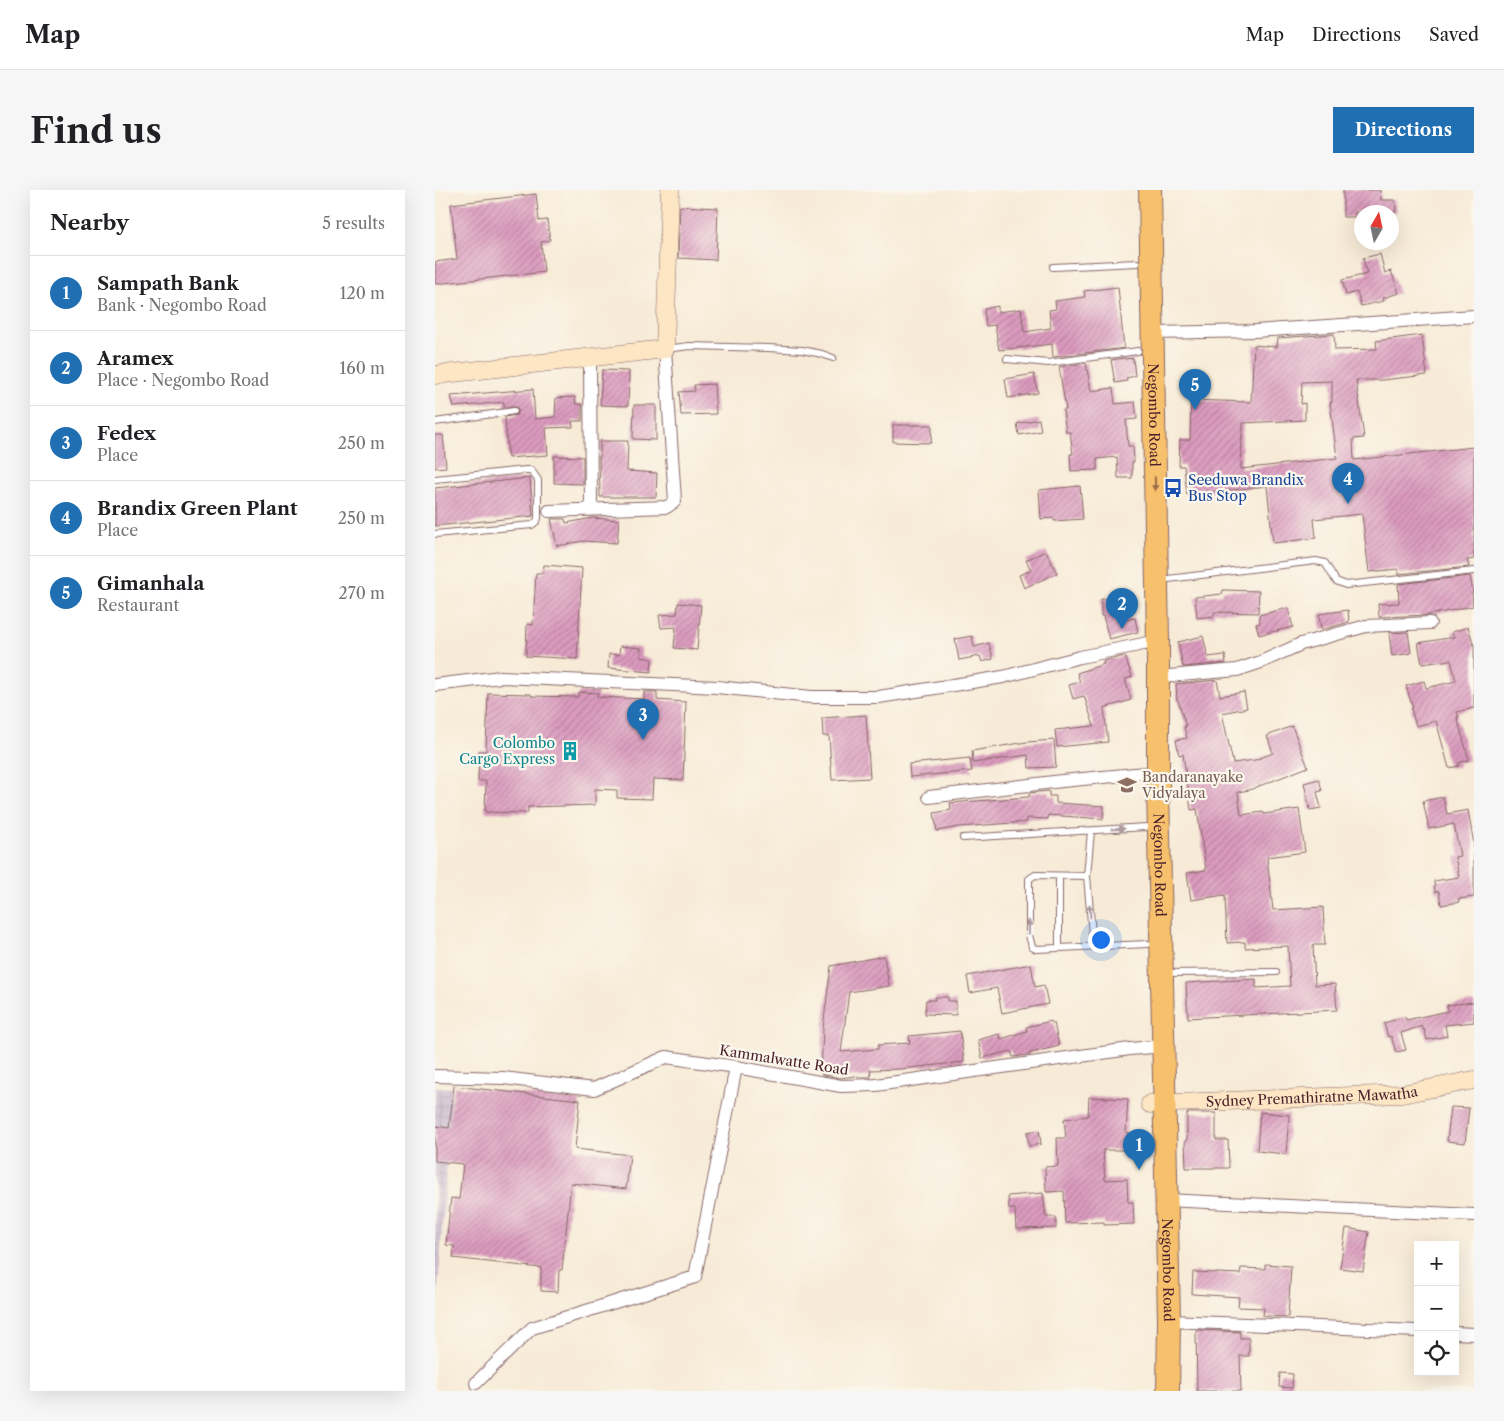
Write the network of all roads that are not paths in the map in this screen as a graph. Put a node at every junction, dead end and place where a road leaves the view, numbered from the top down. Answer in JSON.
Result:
{"nodes":[{"id":1,"x":670,"y":190,"type":"edge"},
{"id":2,"x":1136,"y":190,"type":"edge"},
{"id":3,"x":1150,"y":190,"type":"edge"},
{"id":4,"x":1137,"y":262,"type":"junction"},
{"id":5,"x":1053,"y":267,"type":"dead end"},
{"id":6,"x":1474,"y":316,"type":"edge"},
{"id":7,"x":1152,"y":333,"type":"junction"},
{"id":8,"x":665,"y":349,"type":"junction"},
{"id":9,"x":1138,"y":351,"type":"junction"},
{"id":10,"x":590,"y":357,"type":"junction"},
{"id":11,"x":833,"y":358,"type":"dead end"},
{"id":12,"x":1007,"y":359,"type":"dead end"},
{"id":13,"x":435,"y":375,"type":"edge"},
{"id":14,"x":514,"y":410,"type":"dead end"},
{"id":15,"x":435,"y":422,"type":"edge"},
{"id":16,"x":435,"y":479,"type":"edge"},
{"id":17,"x":591,"y":510,"type":"junction"},
{"id":18,"x":549,"y":511,"type":"dead end"},
{"id":19,"x":435,"y":534,"type":"edge"},
{"id":20,"x":1474,"y":571,"type":"edge"},
{"id":21,"x":1157,"y":580,"type":"junction"},
{"id":22,"x":1430,"y":623,"type":"dead end"},
{"id":23,"x":1150,"y":643,"type":"junction"},
{"id":24,"x":1158,"y":677,"type":"junction"},
{"id":25,"x":435,"y":685,"type":"edge"},
{"id":26,"x":1145,"y":773,"type":"junction"},
{"id":27,"x":929,"y":797,"type":"dead end"},
{"id":28,"x":1145,"y":827,"type":"junction"},
{"id":29,"x":1091,"y":831,"type":"junction"},
{"id":30,"x":963,"y":838,"type":"dead end"},
{"id":31,"x":1059,"y":876,"type":"junction"},
{"id":32,"x":1087,"y":876,"type":"junction"},
{"id":33,"x":1147,"y":944,"type":"junction"},
{"id":34,"x":1093,"y":946,"type":"junction"},
{"id":35,"x":1059,"y":948,"type":"junction"},
{"id":36,"x":1276,"y":972,"type":"dead end"},
{"id":37,"x":1162,"y":973,"type":"junction"},
{"id":38,"x":1156,"y":1046,"type":"junction"},
{"id":39,"x":736,"y":1066,"type":"junction"},
{"id":40,"x":435,"y":1076,"type":"edge"},
{"id":41,"x":1474,"y":1080,"type":"edge"},
{"id":42,"x":1158,"y":1103,"type":"junction"},
{"id":43,"x":1166,"y":1200,"type":"junction"},
{"id":44,"x":1474,"y":1215,"type":"edge"},
{"id":45,"x":1169,"y":1321,"type":"junction"},
{"id":46,"x":1414,"y":1331,"type":"edge"},
{"id":47,"x":1459,"y":1333,"type":"edge"},
{"id":48,"x":1474,"y":1334,"type":"edge"},
{"id":49,"x":476,"y":1383,"type":"dead end"},
{"id":50,"x":1155,"y":1391,"type":"edge"},
{"id":51,"x":1168,"y":1391,"type":"edge"}],
"edges":[{"from":1,"to":8,"type":"main road"},
{"from":2,"to":4,"type":"highway","name":"Negombo Road"},
{"from":3,"to":7,"type":"highway","name":"Negombo Road"},
{"from":4,"to":5,"type":"lane"},
{"from":4,"to":9,"type":"highway","name":"Negombo Road"},
{"from":6,"to":7,"type":"street"},
{"from":7,"to":21,"type":"highway","name":"Negombo Road","one_way":true},
{"from":8,"to":10,"type":"main road"},
{"from":8,"to":11,"type":"lane"},
{"from":8,"to":17,"type":"street"},
{"from":9,"to":12,"type":"lane"},
{"from":9,"to":23,"type":"highway","name":"Negombo Road"},
{"from":10,"to":13,"type":"main road"},
{"from":10,"to":17,"type":"street"},
{"from":14,"to":15,"type":"lane"},
{"from":16,"to":19,"type":"lane"},
{"from":17,"to":18,"type":"street"},
{"from":20,"to":21,"type":"lane"},
{"from":21,"to":23,"type":"highway","name":"Negombo Road"},
{"from":22,"to":24,"type":"street"},
{"from":23,"to":24,"type":"highway","name":"Negombo Road"},
{"from":23,"to":25,"type":"street"},
{"from":23,"to":26,"type":"highway","name":"Negombo Road"},
{"from":24,"to":37,"type":"highway","name":"Negombo Road"},
{"from":26,"to":27,"type":"street"},
{"from":26,"to":28,"type":"highway","name":"Negombo Road"},
{"from":29,"to":28,"type":"lane","one_way":true},
{"from":28,"to":33,"type":"highway","name":"Negombo Road"},
{"from":29,"to":30,"type":"lane"},
{"from":29,"to":32,"type":"lane"},
{"from":31,"to":32,"type":"lane"},
{"from":31,"to":35,"type":"lane"},
{"from":35,"to":31,"type":"lane","one_way":true},
{"from":34,"to":32,"type":"lane","one_way":true},
{"from":33,"to":34,"type":"lane"},
{"from":33,"to":38,"type":"highway","name":"Negombo Road"},
{"from":34,"to":35,"type":"lane"},
{"from":36,"to":37,"type":"lane"},
{"from":37,"to":38,"type":"highway","name":"Negombo Road"},
{"from":38,"to":39,"type":"street","name":"Kammalwatte Road"},
{"from":38,"to":42,"type":"highway","name":"Negombo Road"},
{"from":39,"to":40,"type":"street","name":"Kammalwatte Road"},
{"from":39,"to":49,"type":"street"},
{"from":41,"to":42,"type":"main road","name":"Sydney Premathiratne Mawatha"},
{"from":42,"to":43,"type":"highway","name":"Negombo Road"},
{"from":42,"to":50,"type":"highway","name":"Negombo Road"},
{"from":43,"to":44,"type":"street"},
{"from":43,"to":45,"type":"highway","name":"Negombo Road"},
{"from":45,"to":46,"type":"street"},
{"from":45,"to":51,"type":"highway","name":"Negombo Road"},
{"from":47,"to":48,"type":"street"}]}
